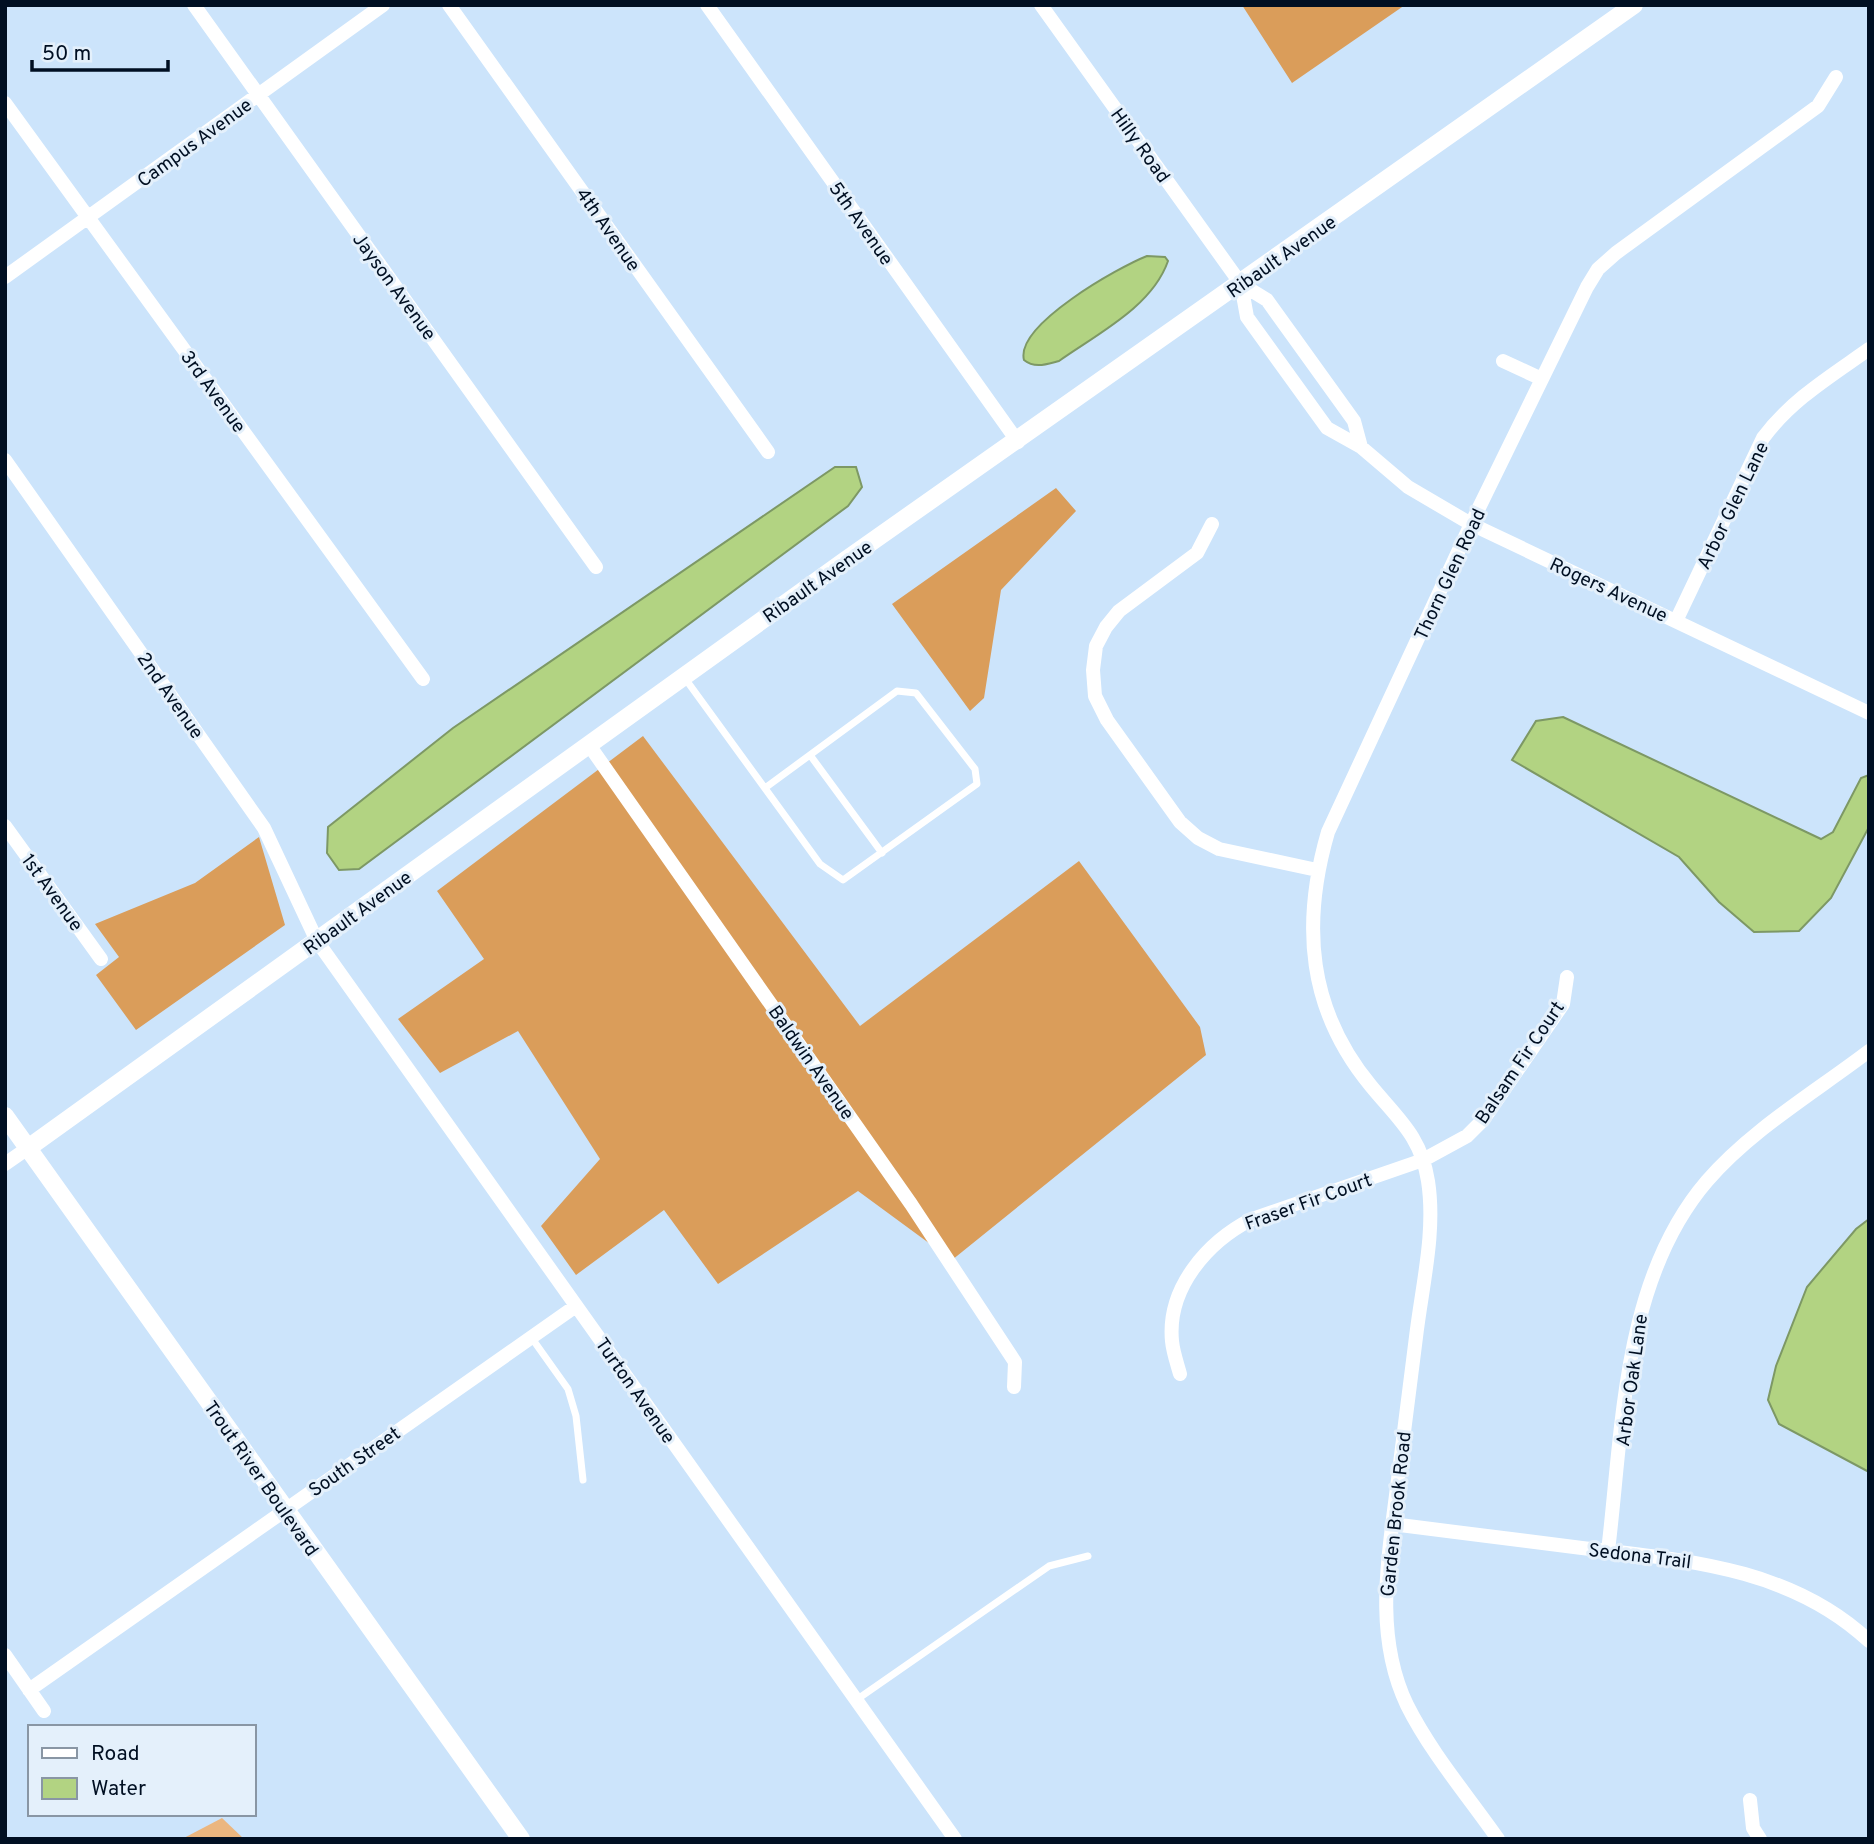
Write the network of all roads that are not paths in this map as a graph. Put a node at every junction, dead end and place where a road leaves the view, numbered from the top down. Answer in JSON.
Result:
{"nodes":[{"id":1,"x":194,"y":5,"type":"edge"},
{"id":2,"x":383,"y":5,"type":"edge"},
{"id":3,"x":449,"y":5,"type":"edge"},
{"id":4,"x":707,"y":5,"type":"edge"},
{"id":5,"x":1041,"y":5,"type":"edge"},
{"id":6,"x":1634,"y":5,"type":"edge"},
{"id":7,"x":1836,"y":77,"type":"dead end"},
{"id":8,"x":259,"y":96,"type":"junction"},
{"id":9,"x":5,"y":103,"type":"edge"},
{"id":10,"x":88,"y":218,"type":"junction"},
{"id":11,"x":5,"y":277,"type":"edge"},
{"id":12,"x":1241,"y":284,"type":"junction"},
{"id":13,"x":1869,"y":349,"type":"edge"},
{"id":14,"x":1503,"y":361,"type":"dead end"},
{"id":15,"x":1542,"y":379,"type":"junction"},
{"id":16,"x":1017,"y":442,"type":"junction"},
{"id":17,"x":1361,"y":447,"type":"junction"},
{"id":18,"x":768,"y":452,"type":"dead end"},
{"id":19,"x":5,"y":460,"type":"edge"},
{"id":20,"x":1212,"y":524,"type":"dead end"},
{"id":21,"x":1471,"y":524,"type":"junction"},
{"id":22,"x":596,"y":567,"type":"dead end"},
{"id":23,"x":1676,"y":621,"type":"junction"},
{"id":24,"x":684,"y":676,"type":"junction"},
{"id":25,"x":423,"y":679,"type":"dead end"},
{"id":26,"x":1869,"y":713,"type":"edge"},
{"id":27,"x":589,"y":745,"type":"junction"},
{"id":28,"x":810,"y":755,"type":"junction"},
{"id":29,"x":765,"y":788,"type":"junction"},
{"id":30,"x":5,"y":826,"type":"edge"},
{"id":31,"x":882,"y":853,"type":"junction"},
{"id":32,"x":1317,"y":870,"type":"junction"},
{"id":33,"x":317,"y":941,"type":"junction"},
{"id":34,"x":101,"y":959,"type":"dead end"},
{"id":35,"x":1567,"y":976,"type":"dead end"},
{"id":36,"x":1869,"y":1052,"type":"edge"},
{"id":37,"x":5,"y":1116,"type":"edge"},
{"id":38,"x":28,"y":1148,"type":"junction"},
{"id":39,"x":1423,"y":1160,"type":"junction"},
{"id":40,"x":5,"y":1164,"type":"edge"},
{"id":41,"x":576,"y":1306,"type":"junction"},
{"id":42,"x":531,"y":1336,"type":"junction"},
{"id":43,"x":1180,"y":1374,"type":"dead end"},
{"id":44,"x":1014,"y":1387,"type":"dead end"},
{"id":45,"x":583,"y":1480,"type":"dead end"},
{"id":46,"x":285,"y":1510,"type":"junction"},
{"id":47,"x":1392,"y":1524,"type":"junction"},
{"id":48,"x":1608,"y":1551,"type":"junction"},
{"id":49,"x":1088,"y":1556,"type":"dead end"},
{"id":50,"x":1869,"y":1641,"type":"edge"},
{"id":51,"x":5,"y":1656,"type":"edge"},
{"id":52,"x":29,"y":1690,"type":"junction"},
{"id":53,"x":856,"y":1700,"type":"junction"},
{"id":54,"x":44,"y":1711,"type":"dead end"},
{"id":55,"x":1750,"y":1800,"type":"dead end"},
{"id":56,"x":521,"y":1839,"type":"edge"},
{"id":57,"x":955,"y":1839,"type":"edge"},
{"id":58,"x":1499,"y":1839,"type":"edge"},
{"id":59,"x":1760,"y":1839,"type":"edge"}],
"edges":[{"from":1,"to":8,"type":"street","name":"Jayson Avenue"},
{"from":2,"to":8,"type":"street","name":"Campus Avenue"},
{"from":3,"to":18,"type":"street","name":"4th Avenue"},
{"from":4,"to":16,"type":"street","name":"5th Avenue"},
{"from":5,"to":12,"type":"street","name":"Hilly Road"},
{"from":6,"to":12,"type":"street","name":"Ribault Avenue"},
{"from":7,"to":15,"type":"street","name":"Thorn Glen Road"},
{"from":8,"to":10,"type":"street","name":"Campus Avenue"},
{"from":8,"to":22,"type":"street","name":"Jayson Avenue"},
{"from":9,"to":10,"type":"street","name":"3rd Avenue"},
{"from":10,"to":11,"type":"street","name":"Campus Avenue"},
{"from":10,"to":25,"type":"street","name":"3rd Avenue"},
{"from":12,"to":16,"type":"street","name":"Ribault Avenue"},
{"from":12,"to":17,"type":"street","name":"Rogers Avenue"},
{"from":12,"to":17,"type":"street","name":"Rogers Avenue"},
{"from":13,"to":23,"type":"street","name":"Arbor Glen Lane"},
{"from":14,"to":15,"type":"street"},
{"from":15,"to":21,"type":"street","name":"Thorn Glen Road"},
{"from":16,"to":24,"type":"street","name":"Ribault Avenue"},
{"from":17,"to":21,"type":"street","name":"Rogers Avenue"},
{"from":19,"to":33,"type":"street","name":"2nd Avenue"},
{"from":20,"to":32,"type":"street"},
{"from":21,"to":23,"type":"street","name":"Rogers Avenue"},
{"from":21,"to":32,"type":"street","name":"Thorn Glen Road"},
{"from":23,"to":26,"type":"street","name":"Rogers Avenue"},
{"from":24,"to":27,"type":"street","name":"Ribault Avenue"},
{"from":24,"to":29,"type":"lane"},
{"from":27,"to":33,"type":"street","name":"Ribault Avenue"},
{"from":27,"to":44,"type":"street","name":"Baldwin Avenue"},
{"from":28,"to":29,"type":"lane"},
{"from":28,"to":31,"type":"lane"},
{"from":28,"to":31,"type":"lane"},
{"from":29,"to":31,"type":"lane"},
{"from":30,"to":34,"type":"street","name":"1st Avenue"},
{"from":32,"to":39,"type":"street","name":"Thorn Glen Road"},
{"from":33,"to":38,"type":"street","name":"Ribault Avenue"},
{"from":33,"to":41,"type":"street","name":"Turton Avenue"},
{"from":35,"to":39,"type":"street","name":"Balsam Fir Court"},
{"from":36,"to":48,"type":"street","name":"Arbor Oak Lane"},
{"from":37,"to":38,"type":"street","name":"Trout River Boulevard"},
{"from":38,"to":40,"type":"street","name":"Ribault Avenue"},
{"from":38,"to":46,"type":"street","name":"Trout River Boulevard"},
{"from":39,"to":43,"type":"street","name":"Fraser Fir Court"},
{"from":39,"to":47,"type":"street","name":"Garden Brook Road"},
{"from":41,"to":42,"type":"street","name":"South Street"},
{"from":41,"to":53,"type":"street","name":"Turton Avenue"},
{"from":42,"to":45,"type":"lane"},
{"from":42,"to":46,"type":"street","name":"South Street"},
{"from":46,"to":52,"type":"street","name":"South Street"},
{"from":46,"to":56,"type":"street","name":"Trout River Boulevard"},
{"from":47,"to":48,"type":"street","name":"Sedona Trail"},
{"from":47,"to":58,"type":"street","name":"Garden Brook Road"},
{"from":48,"to":50,"type":"street","name":"Sedona Trail"},
{"from":49,"to":53,"type":"lane"},
{"from":51,"to":52,"type":"street"},
{"from":52,"to":54,"type":"street"},
{"from":53,"to":57,"type":"street","name":"Turton Avenue"},
{"from":55,"to":59,"type":"street"}]}
